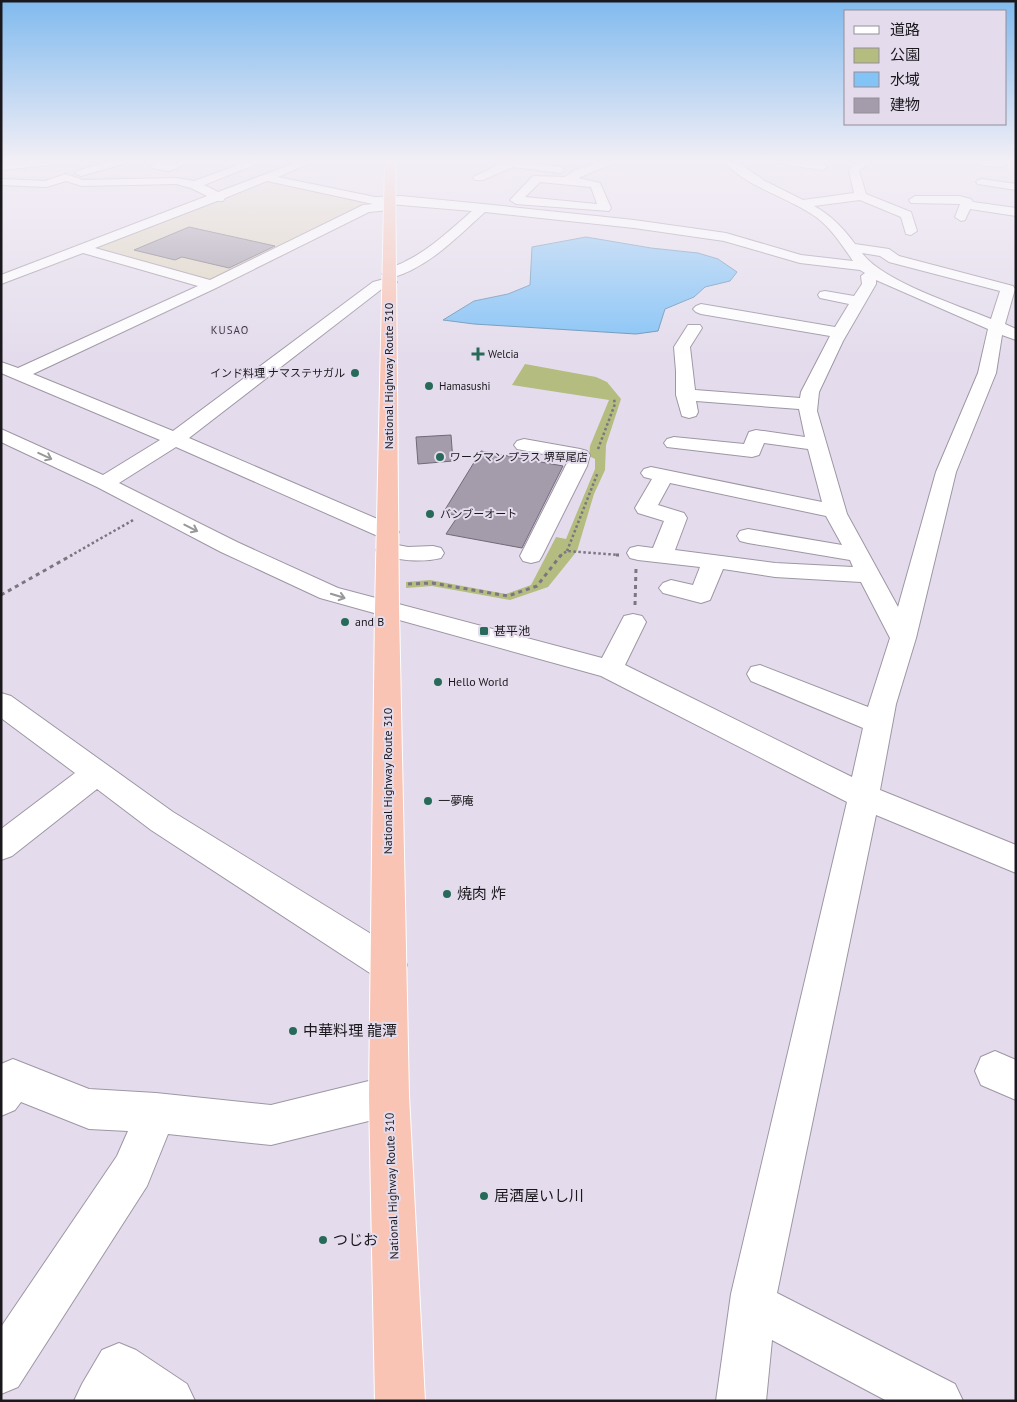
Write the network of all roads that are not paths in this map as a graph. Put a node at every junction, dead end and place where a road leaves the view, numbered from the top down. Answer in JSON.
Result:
{"nodes":[{"id":1,"x":143,"y":226,"type":"edge"},
{"id":2,"x":331,"y":226,"type":"edge"},
{"id":3,"x":389,"y":226,"type":"edge"},
{"id":4,"x":462,"y":226,"type":"edge"},
{"id":5,"x":651,"y":226,"type":"edge"},
{"id":6,"x":832,"y":226,"type":"edge"},
{"id":7,"x":909,"y":226,"type":"edge"},
{"id":8,"x":910,"y":231,"type":"dead end"},
{"id":9,"x":851,"y":248,"type":"junction"},
{"id":10,"x":83,"y":249,"type":"junction"},
{"id":11,"x":871,"y":270,"type":"junction"},
{"id":12,"x":910,"y":271,"type":"dead end"},
{"id":13,"x":389,"y":278,"type":"junction"},
{"id":14,"x":1,"y":280,"type":"edge"},
{"id":15,"x":211,"y":285,"type":"junction"},
{"id":16,"x":825,"y":295,"type":"dead end"},
{"id":17,"x":857,"y":300,"type":"junction"},
{"id":18,"x":701,"y":309,"type":"dead end"},
{"id":19,"x":694,"y":328,"type":"dead end"},
{"id":20,"x":1006,"y":331,"type":"edge"},
{"id":21,"x":840,"y":333,"type":"junction"},
{"id":22,"x":10,"y":371,"type":"edge"},
{"id":23,"x":685,"y":395,"type":"junction"},
{"id":24,"x":809,"y":404,"type":"junction"},
{"id":25,"x":689,"y":413,"type":"dead end"},
{"id":26,"x":1,"y":435,"type":"edge"},
{"id":27,"x":175,"y":439,"type":"junction"},
{"id":28,"x":674,"y":443,"type":"dead end"},
{"id":29,"x":817,"y":444,"type":"junction"},
{"id":30,"x":524,"y":445,"type":"dead end"},
{"id":31,"x":104,"y":483,"type":"junction"},
{"id":32,"x":835,"y":511,"type":"junction"},
{"id":33,"x":748,"y":536,"type":"dead end"},
{"id":34,"x":388,"y":541,"type":"junction"},
{"id":35,"x":433,"y":553,"type":"dead end"},
{"id":36,"x":858,"y":555,"type":"junction"},
{"id":37,"x":531,"y":556,"type":"dead end"},
{"id":38,"x":661,"y":556,"type":"junction"},
{"id":39,"x":633,"y":559,"type":"road end"},
{"id":40,"x":714,"y":560,"type":"junction"},
{"id":41,"x":869,"y":575,"type":"junction"},
{"id":42,"x":671,"y":588,"type":"dead end"},
{"id":43,"x":387,"y":598,"type":"junction"},
{"id":44,"x":633,"y":622,"type":"dead end"},
{"id":45,"x":903,"y":638,"type":"junction"},
{"id":46,"x":610,"y":669,"type":"junction"},
{"id":47,"x":760,"y":674,"type":"dead end"},
{"id":48,"x":1,"y":703,"type":"edge"},
{"id":49,"x":879,"y":723,"type":"junction"},
{"id":50,"x":96,"y":774,"type":"junction"},
{"id":51,"x":864,"y":797,"type":"junction"},
{"id":52,"x":1,"y":847,"type":"edge"},
{"id":53,"x":1016,"y":859,"type":"edge"},
{"id":54,"x":389,"y":965,"type":"junction"},
{"id":55,"x":1,"y":1096,"type":"edge"},
{"id":56,"x":389,"y":1096,"type":"junction"},
{"id":57,"x":156,"y":1113,"type":"junction"},
{"id":58,"x":753,"y":1305,"type":"junction"},
{"id":59,"x":1,"y":1370,"type":"edge"},
{"id":60,"x":99,"y":1401,"type":"edge"},
{"id":61,"x":170,"y":1401,"type":"edge"},
{"id":62,"x":400,"y":1401,"type":"edge"},
{"id":63,"x":742,"y":1401,"type":"edge"},
{"id":64,"x":938,"y":1401,"type":"edge"}],
"edges":[{"from":1,"to":10,"type":"street"},
{"from":2,"to":15,"type":"street"},
{"from":3,"to":13,"type":"highway","name":"National Highway Route 310"},
{"from":4,"to":13,"type":"street"},
{"from":5,"to":11,"type":"street"},
{"from":6,"to":9,"type":"street"},
{"from":7,"to":8,"type":"street"},
{"from":9,"to":11,"type":"street"},
{"from":9,"to":20,"type":"street"},
{"from":10,"to":14,"type":"street"},
{"from":10,"to":15,"type":"street"},
{"from":11,"to":12,"type":"street"},
{"from":11,"to":17,"type":"street"},
{"from":11,"to":20,"type":"street"},
{"from":13,"to":27,"type":"street"},
{"from":13,"to":34,"type":"highway","name":"National Highway Route 310"},
{"from":15,"to":22,"type":"street"},
{"from":16,"to":17,"type":"street"},
{"from":17,"to":21,"type":"street"},
{"from":18,"to":21,"type":"street"},
{"from":19,"to":23,"type":"street"},
{"from":20,"to":45,"type":"street"},
{"from":21,"to":24,"type":"street"},
{"from":22,"to":27,"type":"street"},
{"from":23,"to":24,"type":"street"},
{"from":23,"to":25,"type":"street"},
{"from":24,"to":29,"type":"street"},
{"from":26,"to":31,"type":"street","one_way":true},
{"from":27,"to":31,"type":"street"},
{"from":27,"to":34,"type":"street"},
{"from":28,"to":29,"type":"street"},
{"from":29,"to":32,"type":"street"},
{"from":30,"to":37,"type":"street"},
{"from":31,"to":43,"type":"street","one_way":true},
{"from":32,"to":36,"type":"street"},
{"from":32,"to":38,"type":"street"},
{"from":33,"to":36,"type":"street"},
{"from":34,"to":35,"type":"street"},
{"from":34,"to":43,"type":"highway","name":"National Highway Route 310"},
{"from":36,"to":41,"type":"street"},
{"from":38,"to":39,"type":"street"},
{"from":38,"to":40,"type":"street"},
{"from":40,"to":41,"type":"street"},
{"from":40,"to":42,"type":"street"},
{"from":41,"to":45,"type":"street"},
{"from":43,"to":46,"type":"street"},
{"from":43,"to":54,"type":"highway","name":"National Highway Route 310"},
{"from":44,"to":46,"type":"street"},
{"from":45,"to":49,"type":"street"},
{"from":46,"to":51,"type":"street"},
{"from":47,"to":49,"type":"street"},
{"from":48,"to":50,"type":"street"},
{"from":49,"to":51,"type":"street"},
{"from":50,"to":52,"type":"street"},
{"from":50,"to":54,"type":"street"},
{"from":51,"to":53,"type":"street"},
{"from":51,"to":58,"type":"street"},
{"from":54,"to":56,"type":"highway","name":"National Highway Route 310"},
{"from":55,"to":57,"type":"street"},
{"from":56,"to":57,"type":"street"},
{"from":56,"to":62,"type":"highway","name":"National Highway Route 310"},
{"from":57,"to":59,"type":"street"},
{"from":58,"to":63,"type":"street"},
{"from":58,"to":64,"type":"street"},
{"from":60,"to":61,"type":"street"}]}
